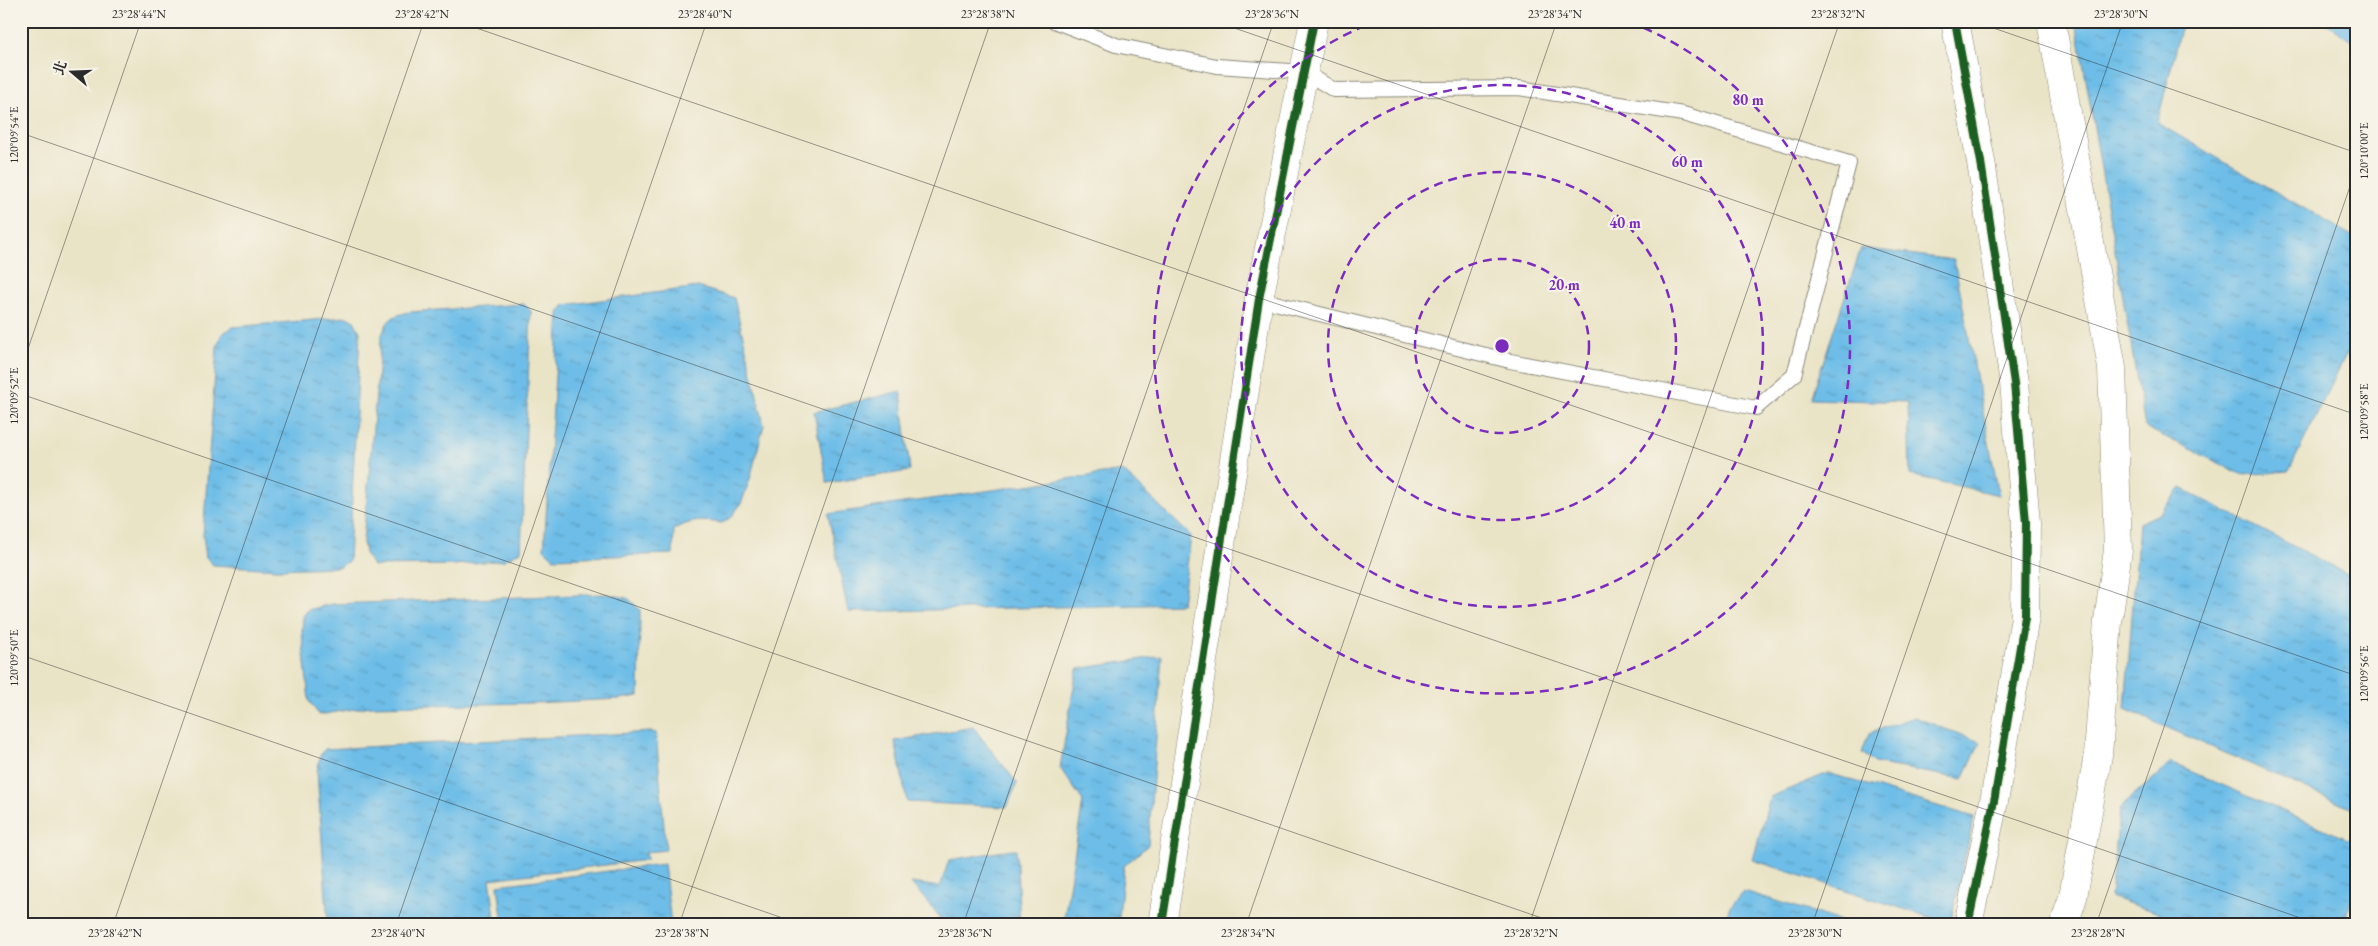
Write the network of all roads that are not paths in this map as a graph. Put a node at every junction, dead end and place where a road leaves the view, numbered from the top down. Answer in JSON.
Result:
{"nodes":[{"id":1,"x":1054,"y":21,"type":"edge"},
{"id":2,"x":1314,"y":21,"type":"edge"},
{"id":3,"x":1955,"y":21,"type":"edge"},
{"id":4,"x":2051,"y":21,"type":"edge"},
{"id":5,"x":1305,"y":72,"type":"junction"},
{"id":6,"x":1258,"y":299,"type":"junction"},
{"id":7,"x":1162,"y":925,"type":"edge"},
{"id":8,"x":1968,"y":925,"type":"edge"},
{"id":9,"x":2064,"y":925,"type":"edge"}],
"edges":[{"from":1,"to":5,"type":"lane"},
{"from":2,"to":5,"type":"street"},
{"from":3,"to":8,"type":"street"},
{"from":4,"to":9,"type":"street"},
{"from":5,"to":6,"type":"street"},
{"from":5,"to":6,"type":"lane"},
{"from":6,"to":7,"type":"street"}]}
